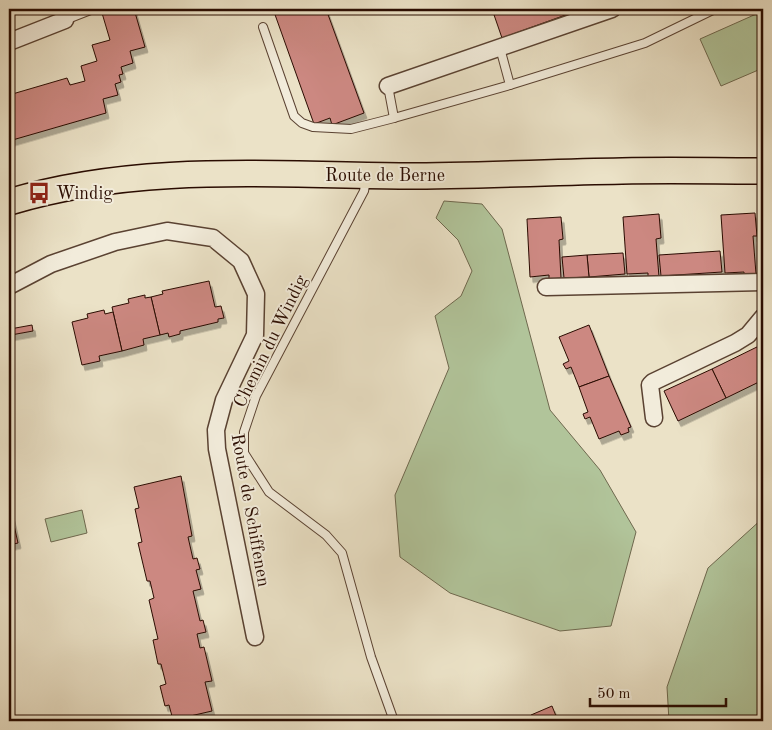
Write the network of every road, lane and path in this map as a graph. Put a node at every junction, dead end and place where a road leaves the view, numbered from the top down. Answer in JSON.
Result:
{"nodes":[{"id":1,"x":93,"y":9,"type":"edge"},
{"id":2,"x":612,"y":9,"type":"edge"},
{"id":3,"x":716,"y":9,"type":"edge"},
{"id":4,"x":65,"y":20,"type":"joint"},
{"id":5,"x":263,"y":27,"type":"dead end"},
{"id":6,"x":9,"y":42,"type":"edge"},
{"id":7,"x":500,"y":48,"type":"junction"},
{"id":8,"x":388,"y":86,"type":"joint"},
{"id":9,"x":510,"y":86,"type":"junction"},
{"id":10,"x":394,"y":118,"type":"junction"},
{"id":11,"x":763,"y":171,"type":"edge"},
{"id":12,"x":367,"y":175,"type":"junction"},
{"id":13,"x":9,"y":202,"type":"edge"},
{"id":14,"x":763,"y":282,"type":"edge"},
{"id":15,"x":9,"y":286,"type":"edge"},
{"id":16,"x":546,"y":287,"type":"dead end"},
{"id":17,"x":763,"y":317,"type":"edge"},
{"id":18,"x":654,"y":418,"type":"dead end"},
{"id":19,"x":255,"y":637,"type":"dead end"},
{"id":20,"x":394,"y":721,"type":"edge"}],
"edges":[{"from":1,"to":4,"type":"lane"},
{"from":2,"to":7,"type":"street"},
{"from":3,"to":9,"type":"lane"},
{"from":4,"to":6,"type":"street"},
{"from":5,"to":10,"type":"lane"},
{"from":7,"to":8,"type":"street"},
{"from":7,"to":9,"type":"lane"},
{"from":8,"to":10,"type":"lane"},
{"from":9,"to":10,"type":"lane"},
{"from":11,"to":12,"type":"main road","name":"Route de Berne"},
{"from":12,"to":13,"type":"main road","name":"Route de Berne"},
{"from":12,"to":20,"type":"lane","name":"Chemin du Windig"},
{"from":14,"to":16,"type":"street"},
{"from":15,"to":19,"type":"street","name":"Route de Schiffenen"},
{"from":17,"to":18,"type":"street"}]}
